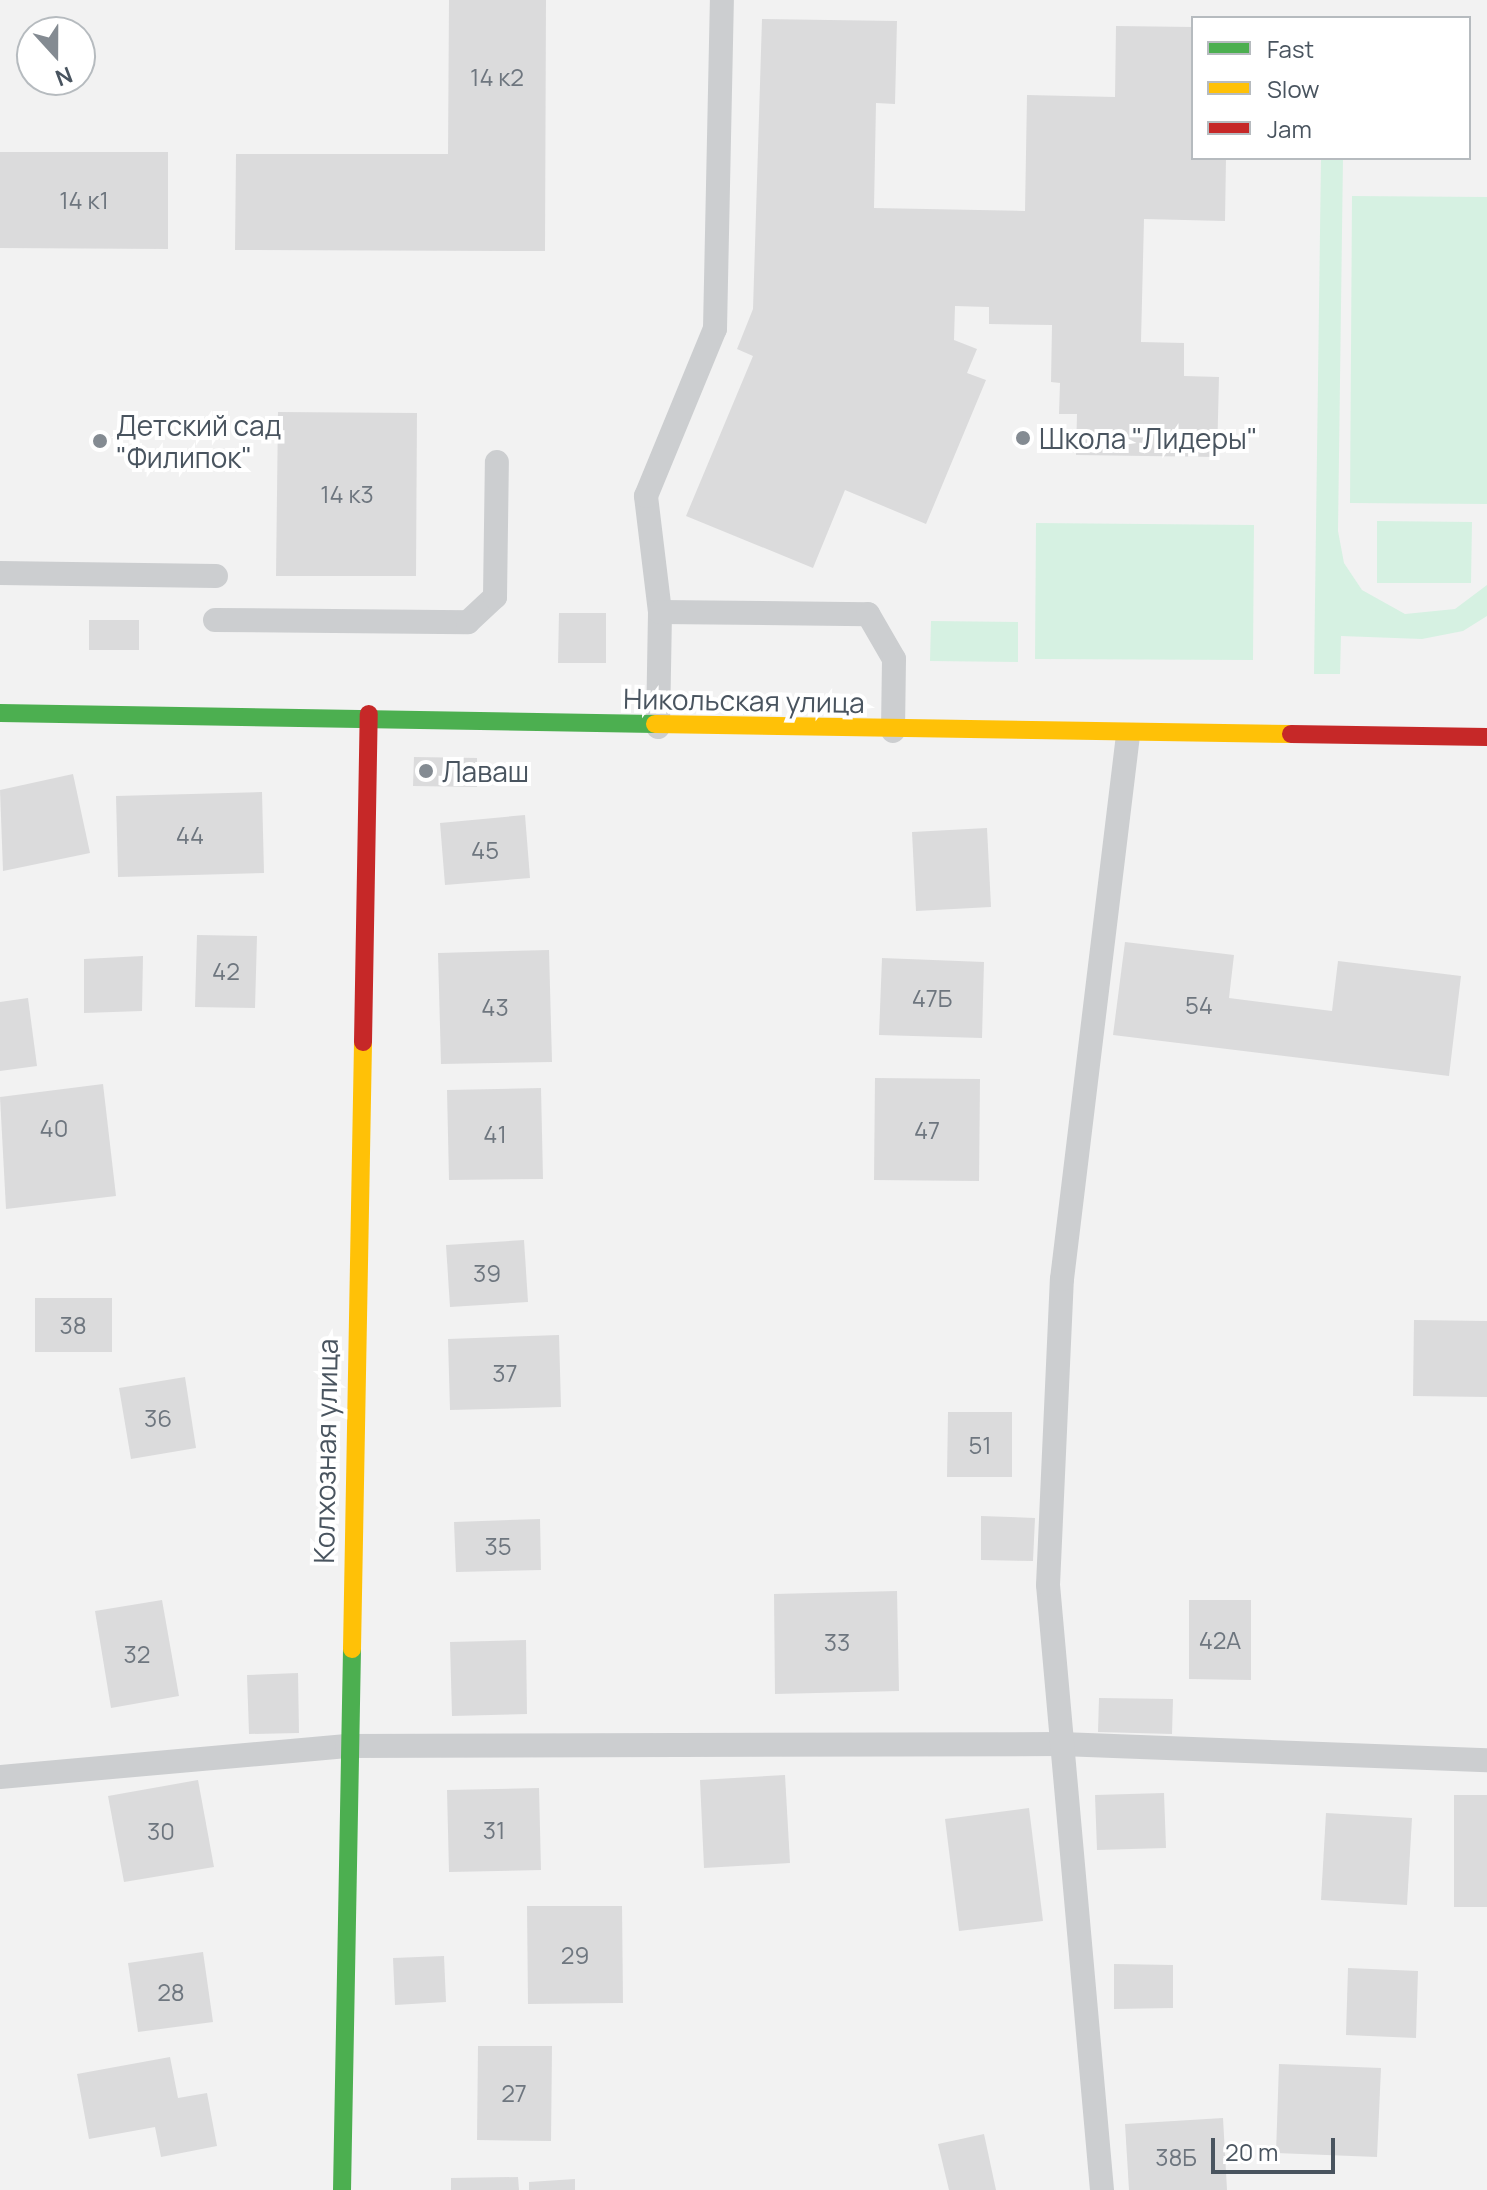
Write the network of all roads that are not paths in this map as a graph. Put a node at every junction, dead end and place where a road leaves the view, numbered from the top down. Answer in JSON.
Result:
{"nodes":[{"id":1,"x":722,"y":0,"type":"edge"},
{"id":2,"x":497,"y":462,"type":"dead end"},
{"id":3,"x":0,"y":573,"type":"edge"},
{"id":4,"x":216,"y":576,"type":"dead end"},
{"id":5,"x":660,"y":612,"type":"junction"},
{"id":6,"x":215,"y":620,"type":"dead end"},
{"id":7,"x":0,"y":713,"type":"edge"},
{"id":8,"x":369,"y":714,"type":"junction"},
{"id":9,"x":658,"y":727,"type":"junction"},
{"id":10,"x":893,"y":731,"type":"junction"},
{"id":11,"x":1128,"y":735,"type":"junction"},
{"id":12,"x":1487,"y":737,"type":"edge"},
{"id":13,"x":1061,"y":1744,"type":"junction"},
{"id":14,"x":347,"y":1746,"type":"junction"},
{"id":15,"x":1487,"y":1760,"type":"edge"},
{"id":16,"x":0,"y":1777,"type":"edge"},
{"id":17,"x":342,"y":2190,"type":"edge"},
{"id":18,"x":1102,"y":2190,"type":"edge"}],
"edges":[{"from":1,"to":5,"type":"lane"},
{"from":2,"to":6,"type":"lane"},
{"from":3,"to":4,"type":"lane"},
{"from":5,"to":9,"type":"lane"},
{"from":5,"to":10,"type":"lane"},
{"from":7,"to":8,"type":"street","name":"Никольская улица"},
{"from":8,"to":9,"type":"street","name":"Никольская улица"},
{"from":8,"to":14,"type":"street","name":"Колхозная улица"},
{"from":9,"to":10,"type":"street","name":"Никольская улица"},
{"from":10,"to":11,"type":"street","name":"Никольская улица"},
{"from":11,"to":12,"type":"street","name":"Никольская улица"},
{"from":11,"to":13,"type":"lane"},
{"from":13,"to":14,"type":"lane"},
{"from":13,"to":15,"type":"lane"},
{"from":13,"to":18,"type":"lane"},
{"from":14,"to":16,"type":"lane"},
{"from":14,"to":17,"type":"street","name":"Колхозная улица"}]}
